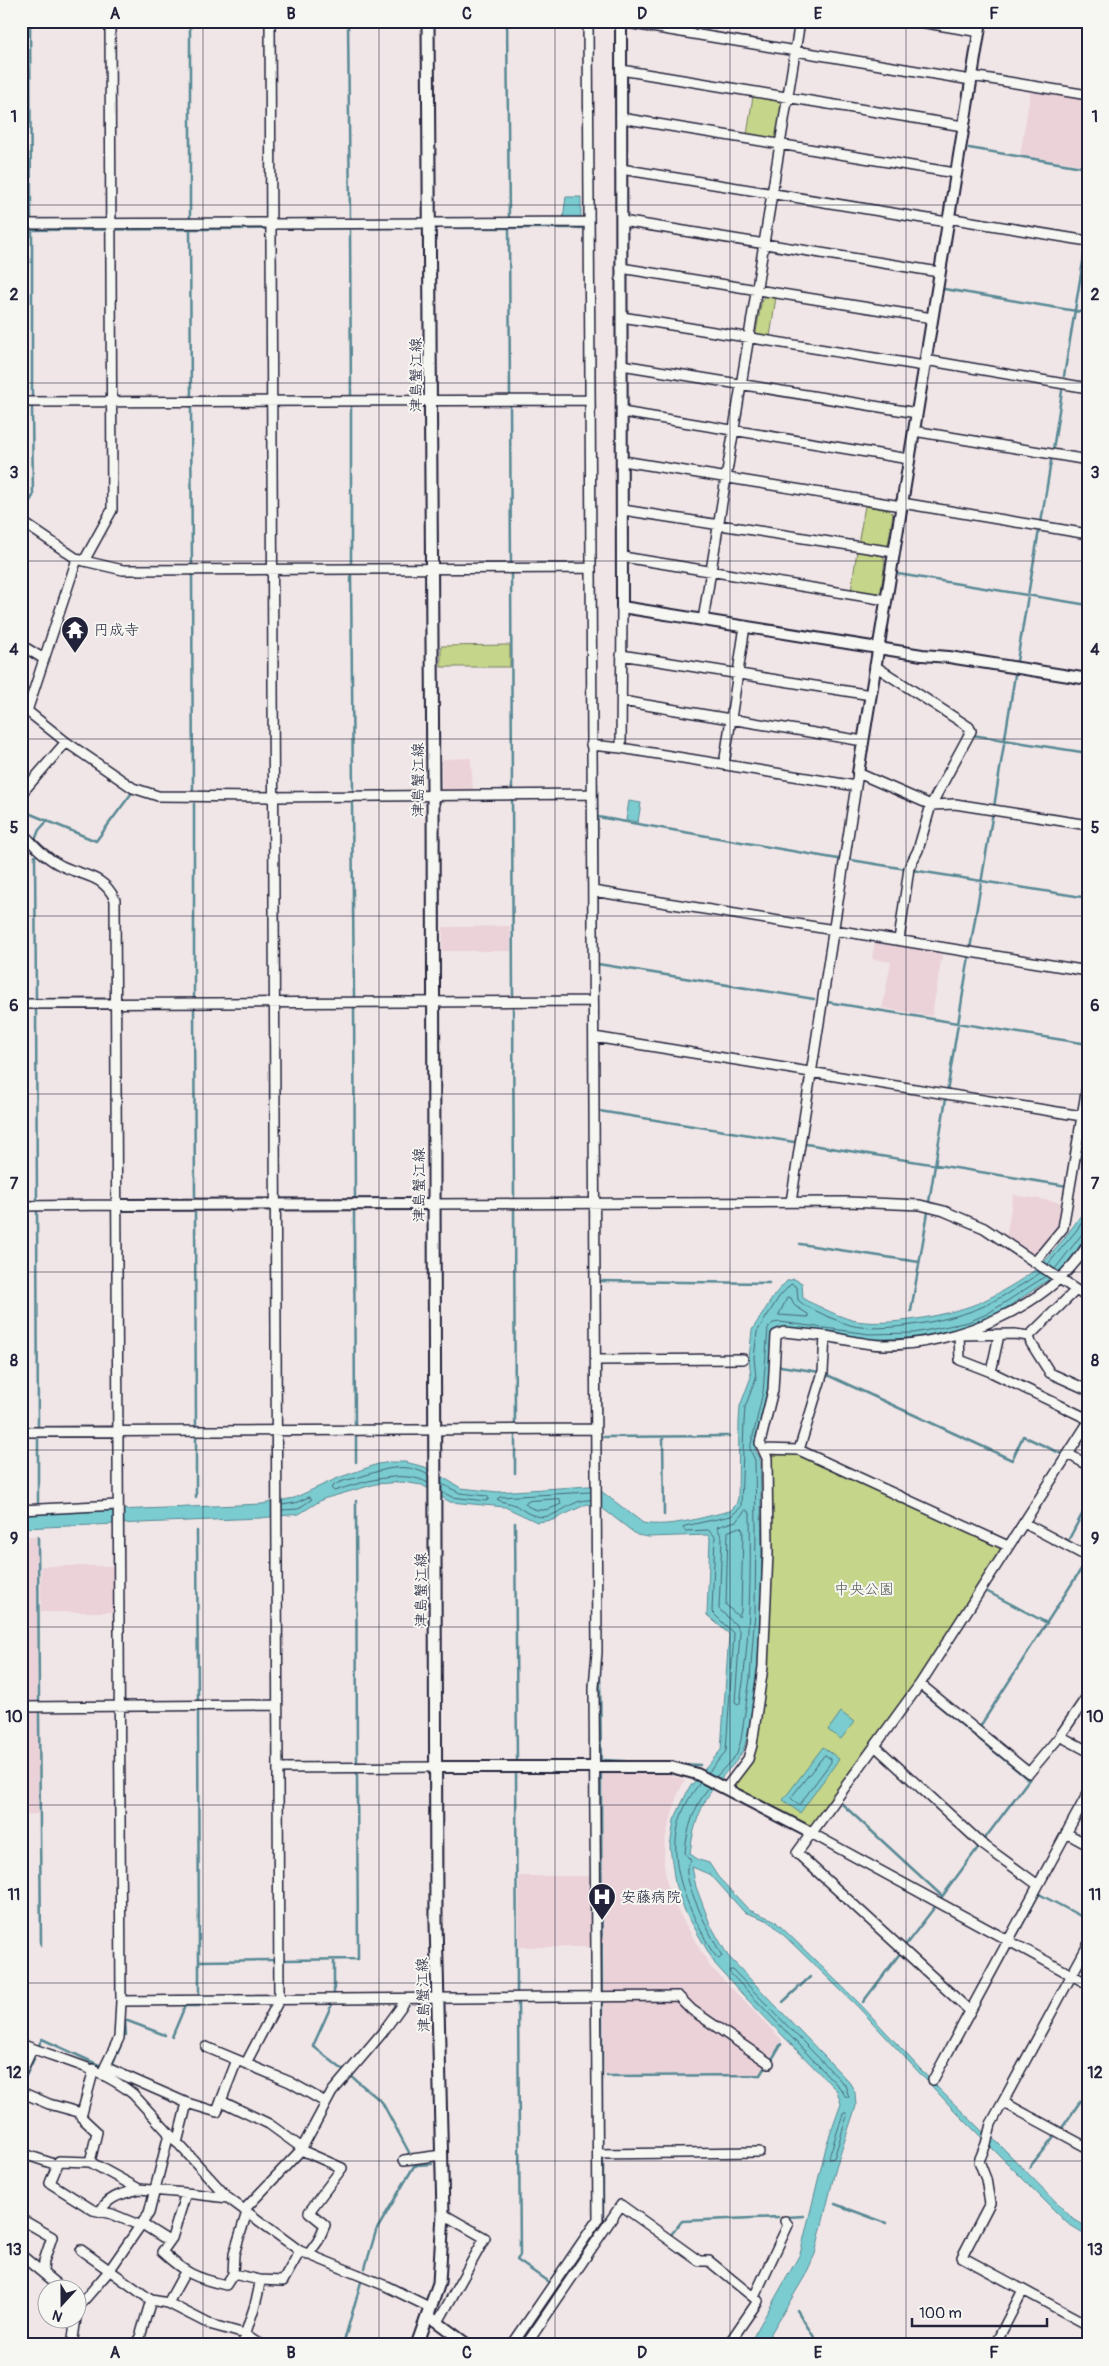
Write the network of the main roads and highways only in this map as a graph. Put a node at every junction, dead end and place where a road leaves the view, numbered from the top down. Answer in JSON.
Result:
{"nodes":[{"id":1,"x":428,"y":21,"type":"edge"},
{"id":2,"x":417,"y":2345,"type":"edge"}],
"edges":[{"from":1,"to":2,"type":"main road","name":"津島蟹江線"}]}
